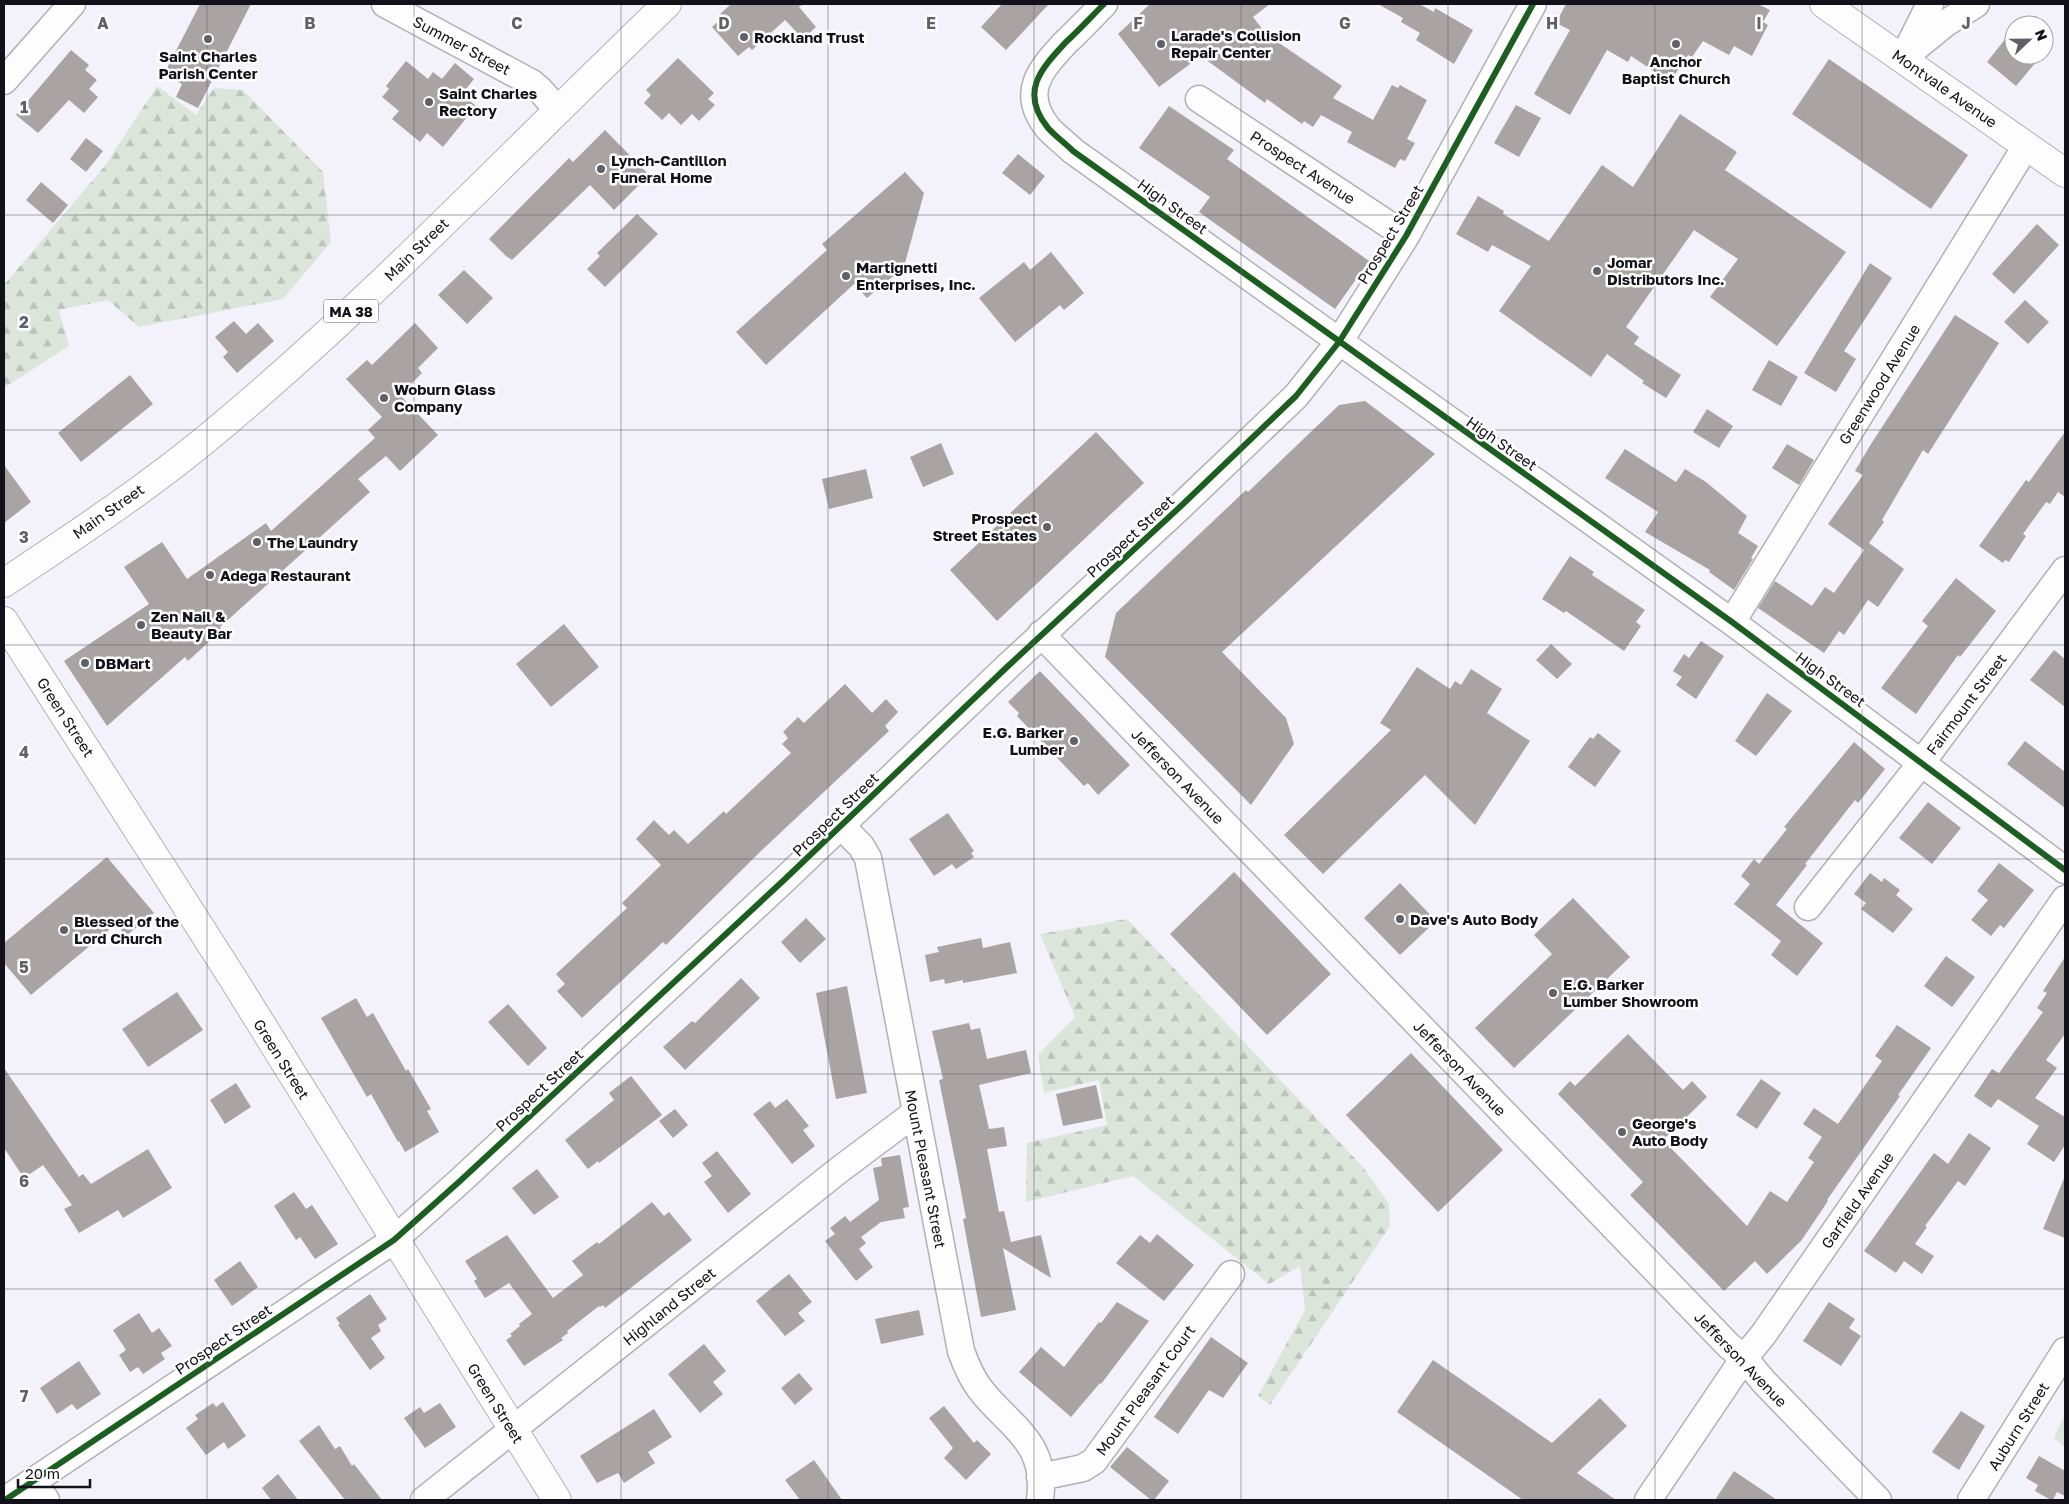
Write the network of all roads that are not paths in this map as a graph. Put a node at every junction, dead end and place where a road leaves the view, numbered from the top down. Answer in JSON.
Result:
{"nodes":[{"id":1,"x":72,"y":4,"type":"edge"},
{"id":2,"x":385,"y":4,"type":"edge"},
{"id":3,"x":667,"y":4,"type":"edge"},
{"id":4,"x":1104,"y":4,"type":"edge"},
{"id":5,"x":1533,"y":4,"type":"edge"},
{"id":6,"x":1824,"y":4,"type":"edge"},
{"id":7,"x":1930,"y":4,"type":"edge"},
{"id":8,"x":1976,"y":4,"type":"edge"},
{"id":9,"x":1903,"y":58,"type":"junction"},
{"id":10,"x":4,"y":81,"type":"edge"},
{"id":11,"x":1199,"y":99,"type":"dead end"},
{"id":12,"x":558,"y":110,"type":"junction"},
{"id":13,"x":2026,"y":146,"type":"junction"},
{"id":14,"x":2065,"y":173,"type":"edge"},
{"id":15,"x":1406,"y":236,"type":"junction"},
{"id":16,"x":1339,"y":342,"type":"junction"},
{"id":17,"x":2065,"y":570,"type":"edge"},
{"id":18,"x":4,"y":583,"type":"edge"},
{"id":19,"x":4,"y":621,"type":"edge"},
{"id":20,"x":1732,"y":622,"type":"junction"},
{"id":21,"x":1041,"y":634,"type":"junction"},
{"id":22,"x":1922,"y":762,"type":"junction"},
{"id":23,"x":840,"y":825,"type":"junction"},
{"id":24,"x":2065,"y":870,"type":"edge"},
{"id":25,"x":2065,"y":899,"type":"edge"},
{"id":26,"x":1808,"y":907,"type":"dead end"},
{"id":27,"x":915,"y":1113,"type":"junction"},
{"id":28,"x":394,"y":1240,"type":"junction"},
{"id":29,"x":1231,"y":1274,"type":"dead end"},
{"id":30,"x":2065,"y":1352,"type":"edge"},
{"id":31,"x":1744,"y":1358,"type":"junction"},
{"id":32,"x":513,"y":1430,"type":"junction"},
{"id":33,"x":1040,"y":1489,"type":"edge"},
{"id":34,"x":39,"y":1491,"type":"edge"},
{"id":35,"x":5,"y":1500,"type":"edge"},
{"id":36,"x":424,"y":1500,"type":"edge"},
{"id":37,"x":556,"y":1500,"type":"edge"},
{"id":38,"x":1648,"y":1500,"type":"edge"},
{"id":39,"x":1878,"y":1500,"type":"edge"},
{"id":40,"x":1971,"y":1500,"type":"edge"}],
"edges":[{"from":1,"to":10,"type":"street"},
{"from":2,"to":12,"type":"street","name":"Summer Street"},
{"from":3,"to":12,"type":"main road","name":"Main Street","number":"MA 38"},
{"from":4,"to":16,"type":"street","name":"High Street"},
{"from":5,"to":15,"type":"street","name":"Prospect Street"},
{"from":6,"to":9,"type":"main road","name":"Montvale Avenue"},
{"from":7,"to":9,"type":"street"},
{"from":8,"to":9,"type":"street"},
{"from":9,"to":13,"type":"main road","name":"Montvale Avenue"},
{"from":11,"to":15,"type":"street","name":"Prospect Avenue"},
{"from":12,"to":18,"type":"main road","name":"Main Street","number":"MA 38"},
{"from":13,"to":14,"type":"main road","name":"Montvale Avenue"},
{"from":13,"to":20,"type":"street","name":"Greenwood Avenue"},
{"from":15,"to":16,"type":"street","name":"Prospect Street"},
{"from":16,"to":20,"type":"street","name":"High Street"},
{"from":16,"to":21,"type":"street","name":"Prospect Street"},
{"from":17,"to":22,"type":"street","name":"Fairmount Street"},
{"from":19,"to":28,"type":"main road","name":"Green Street"},
{"from":20,"to":22,"type":"street","name":"High Street"},
{"from":21,"to":23,"type":"street","name":"Prospect Street"},
{"from":21,"to":31,"type":"street","name":"Jefferson Avenue"},
{"from":22,"to":24,"type":"street","name":"High Street"},
{"from":22,"to":26,"type":"street","name":"Fairmount Street"},
{"from":23,"to":27,"type":"street","name":"Mount Pleasant Street"},
{"from":23,"to":28,"type":"street","name":"Prospect Street"},
{"from":25,"to":31,"type":"street","name":"Garfield Avenue"},
{"from":27,"to":32,"type":"street","name":"Highland Street"},
{"from":27,"to":33,"type":"street","name":"Mount Pleasant Street"},
{"from":28,"to":32,"type":"main road","name":"Green Street"},
{"from":28,"to":34,"type":"street","name":"Prospect Street"},
{"from":29,"to":33,"type":"street","name":"Mount Pleasant Court"},
{"from":30,"to":40,"type":"street","name":"Auburn Street"},
{"from":31,"to":38,"type":"street","name":"Garfield Avenue"},
{"from":31,"to":39,"type":"street","name":"Jefferson Avenue"},
{"from":32,"to":36,"type":"street","name":"Highland Street"},
{"from":32,"to":37,"type":"main road","name":"Green Street"},
{"from":34,"to":35,"type":"street","name":"Prospect Street"}]}
